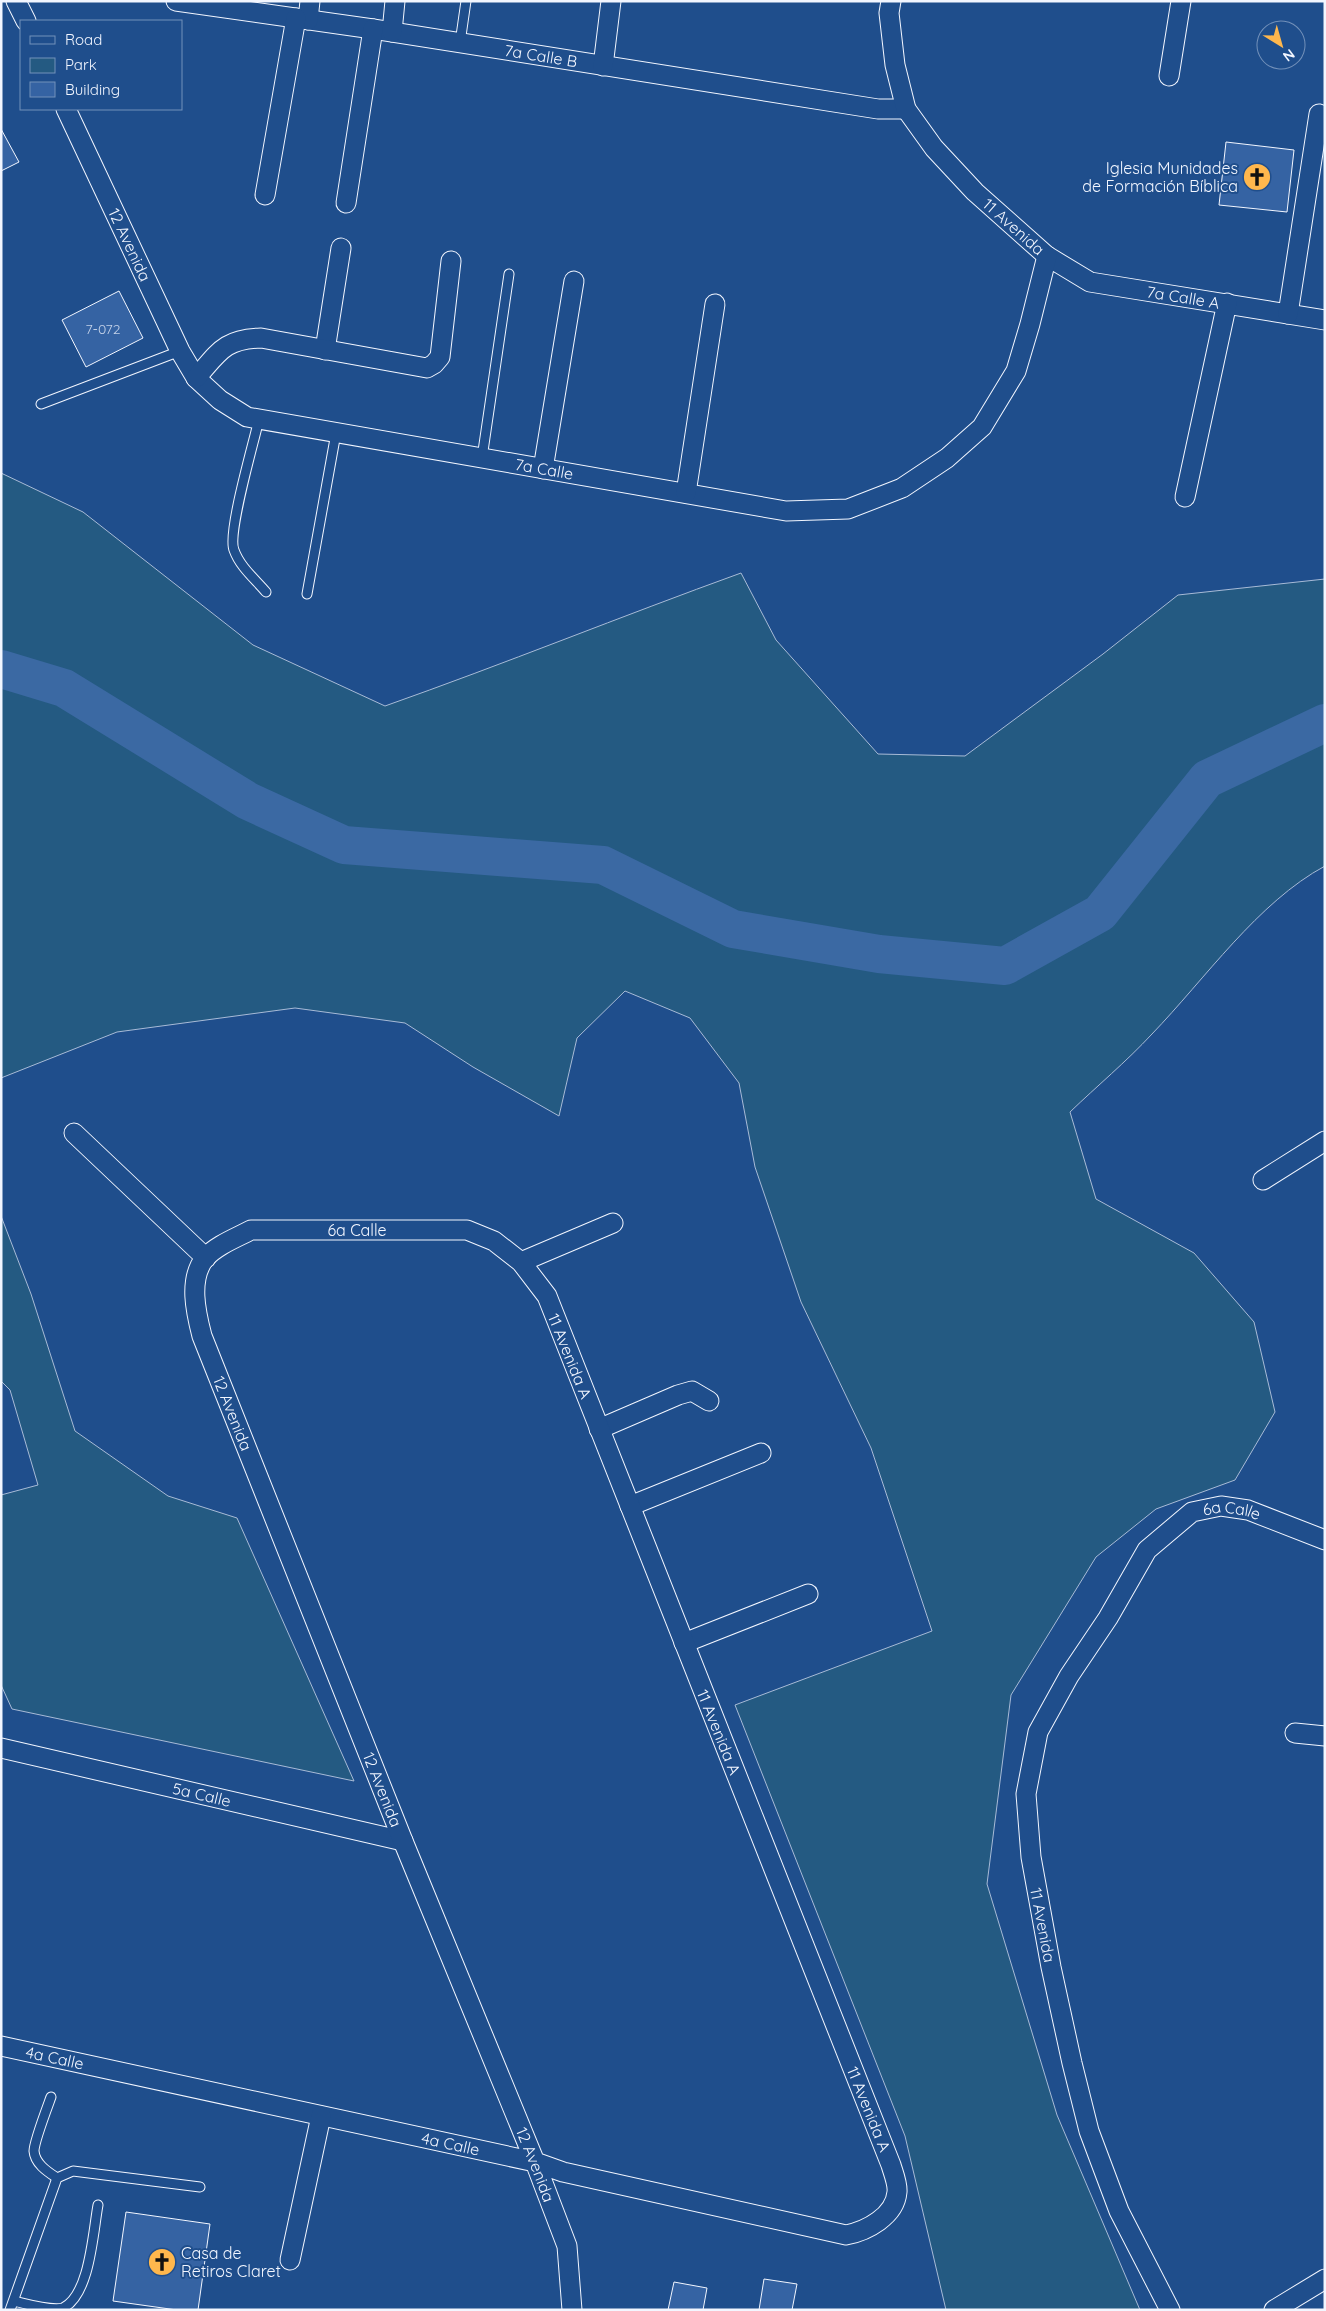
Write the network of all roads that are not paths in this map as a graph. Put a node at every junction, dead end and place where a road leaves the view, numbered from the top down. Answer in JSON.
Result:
{"nodes":[{"id":1,"x":16,"y":1,"type":"edge"},
{"id":2,"x":176,"y":1,"type":"edge"},
{"id":3,"x":395,"y":1,"type":"edge"},
{"id":4,"x":466,"y":1,"type":"edge"},
{"id":5,"x":611,"y":1,"type":"edge"},
{"id":6,"x":891,"y":1,"type":"edge"},
{"id":7,"x":1181,"y":1,"type":"edge"},
{"id":8,"x":305,"y":13,"type":"edge"},
{"id":9,"x":26,"y":20,"type":"edge"},
{"id":10,"x":373,"y":29,"type":"junction"},
{"id":11,"x":392,"y":32,"type":"junction"},
{"id":12,"x":460,"y":43,"type":"junction"},
{"id":13,"x":603,"y":66,"type":"junction"},
{"id":14,"x":1169,"y":76,"type":"dead end"},
{"id":15,"x":906,"y":109,"type":"junction"},
{"id":16,"x":66,"y":110,"type":"edge"},
{"id":17,"x":1319,"y":114,"type":"dead end"},
{"id":18,"x":265,"y":195,"type":"dead end"},
{"id":19,"x":346,"y":203,"type":"dead end"},
{"id":20,"x":342,"y":248,"type":"dead end"},
{"id":21,"x":1047,"y":256,"type":"junction"},
{"id":22,"x":451,"y":262,"type":"dead end"},
{"id":23,"x":509,"y":274,"type":"dead end"},
{"id":24,"x":574,"y":281,"type":"dead end"},
{"id":25,"x":1227,"y":303,"type":"junction"},
{"id":26,"x":715,"y":304,"type":"dead end"},
{"id":27,"x":1288,"y":314,"type":"junction"},
{"id":28,"x":1325,"y":320,"type":"edge"},
{"id":29,"x":325,"y":350,"type":"junction"},
{"id":30,"x":180,"y":351,"type":"junction"},
{"id":31,"x":196,"y":378,"type":"junction"},
{"id":32,"x":41,"y":404,"type":"dead end"},
{"id":33,"x":259,"y":419,"type":"junction"},
{"id":34,"x":336,"y":433,"type":"junction"},
{"id":35,"x":482,"y":458,"type":"junction"},
{"id":36,"x":543,"y":469,"type":"junction"},
{"id":37,"x":902,"y":488,"type":"joint"},
{"id":38,"x":686,"y":493,"type":"junction"},
{"id":39,"x":1185,"y":497,"type":"dead end"},
{"id":40,"x":266,"y":592,"type":"dead end"},
{"id":41,"x":308,"y":594,"type":"dead end"},
{"id":42,"x":74,"y":1133,"type":"dead end"},
{"id":43,"x":1325,"y":1141,"type":"edge"},
{"id":44,"x":1263,"y":1180,"type":"dead end"},
{"id":45,"x":613,"y":1223,"type":"dead end"},
{"id":46,"x":521,"y":1262,"type":"junction"},
{"id":47,"x":202,"y":1264,"type":"junction"},
{"id":48,"x":709,"y":1401,"type":"dead end"},
{"id":49,"x":599,"y":1429,"type":"junction"},
{"id":50,"x":761,"y":1453,"type":"dead end"},
{"id":51,"x":630,"y":1506,"type":"junction"},
{"id":52,"x":1325,"y":1540,"type":"edge"},
{"id":53,"x":1147,"y":1550,"type":"joint"},
{"id":54,"x":808,"y":1594,"type":"dead end"},
{"id":55,"x":684,"y":1643,"type":"junction"},
{"id":56,"x":1295,"y":1733,"type":"dead end"},
{"id":57,"x":1325,"y":1736,"type":"edge"},
{"id":58,"x":1,"y":1748,"type":"edge"},
{"id":59,"x":403,"y":1841,"type":"junction"},
{"id":60,"x":1,"y":2046,"type":"edge"},
{"id":61,"x":51,"y":2097,"type":"dead end"},
{"id":62,"x":321,"y":2116,"type":"junction"},
{"id":63,"x":535,"y":2162,"type":"junction"},
{"id":64,"x":57,"y":2178,"type":"junction"},
{"id":65,"x":200,"y":2186,"type":"dead end"},
{"id":66,"x":98,"y":2205,"type":"dead end"},
{"id":67,"x":891,"y":2209,"type":"joint"},
{"id":68,"x":290,"y":2260,"type":"dead end"},
{"id":69,"x":1325,"y":2278,"type":"edge"},
{"id":70,"x":14,"y":2301,"type":"junction"},
{"id":71,"x":10,"y":2310,"type":"edge"},
{"id":72,"x":572,"y":2310,"type":"edge"},
{"id":73,"x":1170,"y":2310,"type":"edge"},
{"id":74,"x":1274,"y":2310,"type":"edge"}],
"edges":[{"from":1,"to":9,"type":"street"},
{"from":2,"to":8,"type":"street","name":"7a Calle B"},
{"from":3,"to":11,"type":"street"},
{"from":4,"to":12,"type":"lane"},
{"from":5,"to":13,"type":"street"},
{"from":6,"to":15,"type":"street","name":"11 Avenida"},
{"from":7,"to":14,"type":"street"},
{"from":8,"to":10,"type":"street","name":"7a Calle B"},
{"from":8,"to":18,"type":"street"},
{"from":10,"to":11,"type":"street","name":"7a Calle B"},
{"from":10,"to":19,"type":"street"},
{"from":11,"to":12,"type":"street","name":"7a Calle B"},
{"from":12,"to":13,"type":"street","name":"7a Calle B"},
{"from":13,"to":15,"type":"street","name":"7a Calle B"},
{"from":15,"to":21,"type":"street","name":"11 Avenida"},
{"from":16,"to":30,"type":"street","name":"12 Avenida"},
{"from":17,"to":27,"type":"street"},
{"from":20,"to":29,"type":"street"},
{"from":21,"to":25,"type":"street","name":"7a Calle A"},
{"from":21,"to":37,"type":"street","name":"11 Avenida"},
{"from":22,"to":29,"type":"street"},
{"from":23,"to":35,"type":"lane"},
{"from":24,"to":36,"type":"street"},
{"from":25,"to":27,"type":"street","name":"7a Calle A"},
{"from":25,"to":39,"type":"street"},
{"from":26,"to":38,"type":"street"},
{"from":27,"to":28,"type":"street","name":"7a Calle A"},
{"from":29,"to":31,"type":"street"},
{"from":30,"to":31,"type":"street","name":"12 Avenida"},
{"from":30,"to":32,"type":"lane"},
{"from":31,"to":33,"type":"street","name":"7a Calle"},
{"from":33,"to":34,"type":"street","name":"7a Calle"},
{"from":33,"to":40,"type":"lane"},
{"from":34,"to":35,"type":"street","name":"7a Calle"},
{"from":34,"to":41,"type":"lane"},
{"from":35,"to":36,"type":"street","name":"7a Calle"},
{"from":36,"to":38,"type":"street","name":"7a Calle"},
{"from":37,"to":38,"type":"street","name":"7a Calle"},
{"from":42,"to":47,"type":"street"},
{"from":43,"to":44,"type":"street"},
{"from":45,"to":46,"type":"street"},
{"from":46,"to":47,"type":"street","name":"6a Calle"},
{"from":46,"to":49,"type":"street","name":"11 Avenida A"},
{"from":47,"to":59,"type":"street","name":"12 Avenida"},
{"from":48,"to":49,"type":"street"},
{"from":49,"to":51,"type":"street","name":"11 Avenida A"},
{"from":50,"to":51,"type":"street"},
{"from":51,"to":55,"type":"street","name":"11 Avenida A"},
{"from":52,"to":53,"type":"street","name":"6a Calle"},
{"from":53,"to":73,"type":"street","name":"11 Avenida"},
{"from":54,"to":55,"type":"street"},
{"from":55,"to":67,"type":"street","name":"11 Avenida A"},
{"from":56,"to":57,"type":"street"},
{"from":58,"to":59,"type":"street","name":"5a Calle"},
{"from":59,"to":63,"type":"street","name":"12 Avenida"},
{"from":60,"to":62,"type":"street","name":"4a Calle"},
{"from":61,"to":64,"type":"lane"},
{"from":62,"to":63,"type":"street","name":"4a Calle"},
{"from":62,"to":68,"type":"street"},
{"from":63,"to":67,"type":"street","name":"4a Calle"},
{"from":63,"to":72,"type":"street","name":"12 Avenida"},
{"from":64,"to":65,"type":"lane"},
{"from":64,"to":70,"type":"lane"},
{"from":66,"to":70,"type":"lane"},
{"from":69,"to":74,"type":"street"},
{"from":70,"to":71,"type":"lane"}]}
